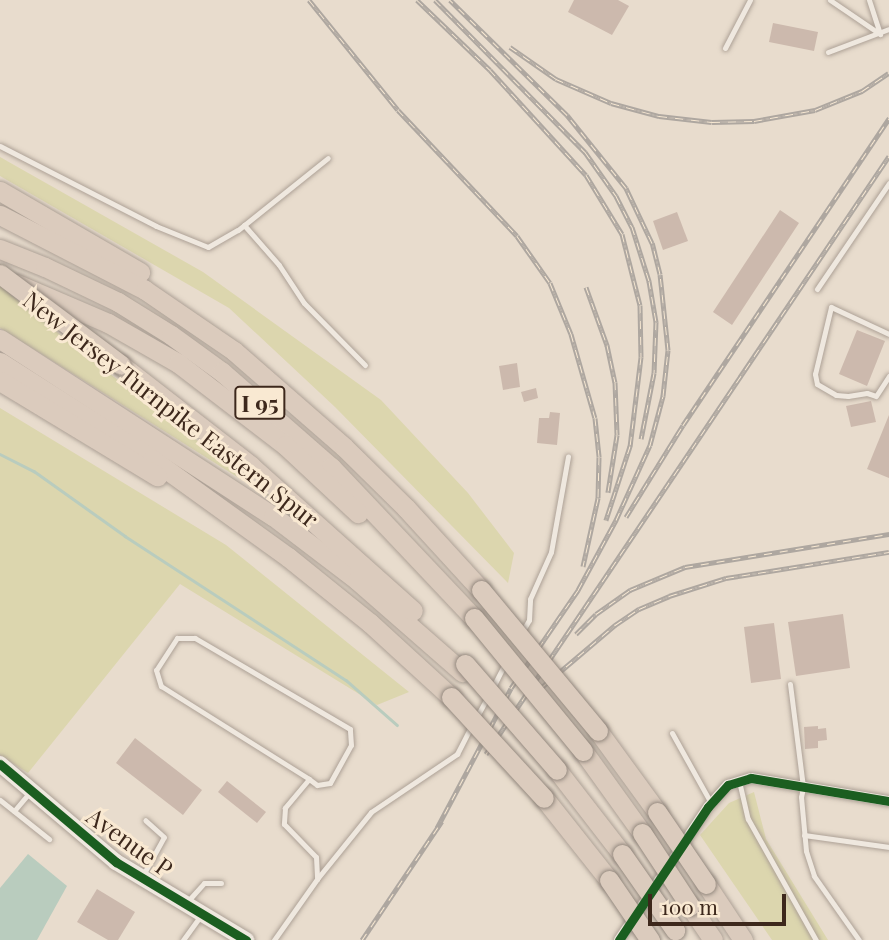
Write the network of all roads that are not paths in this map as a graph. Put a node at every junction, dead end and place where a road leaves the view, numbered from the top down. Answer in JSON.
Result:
{"nodes":[{"id":1,"x":750,"y":0,"type":"edge"},
{"id":2,"x":830,"y":0,"type":"edge"},
{"id":3,"x":869,"y":0,"type":"edge"},
{"id":4,"x":889,"y":29,"type":"edge"},
{"id":5,"x":880,"y":34,"type":"junction"},
{"id":6,"x":725,"y":48,"type":"dead end"},
{"id":7,"x":828,"y":52,"type":"dead end"},
{"id":8,"x":0,"y":146,"type":"edge"},
{"id":9,"x":328,"y":158,"type":"dead end"},
{"id":10,"x":889,"y":183,"type":"edge"},
{"id":11,"x":0,"y":191,"type":"edge"},
{"id":12,"x":0,"y":215,"type":"edge"},
{"id":13,"x":244,"y":225,"type":"junction"},
{"id":14,"x":0,"y":249,"type":"edge"},
{"id":15,"x":0,"y":276,"type":"edge"},
{"id":16,"x":817,"y":289,"type":"dead end"},
{"id":17,"x":889,"y":334,"type":"edge"},
{"id":18,"x":0,"y":340,"type":"edge"},
{"id":19,"x":234,"y":351,"type":"junction"},
{"id":20,"x":0,"y":362,"type":"edge"},
{"id":21,"x":365,"y":365,"type":"dead end"},
{"id":22,"x":889,"y":376,"type":"edge"},
{"id":23,"x":0,"y":381,"type":"edge"},
{"id":24,"x":568,"y":457,"type":"dead end"},
{"id":25,"x":202,"y":498,"type":"junction"},
{"id":26,"x":444,"y":584,"type":"junction"},
{"id":27,"x":516,"y":644,"type":"dead end"},
{"id":28,"x":509,"y":656,"type":"dead end"},
{"id":29,"x":463,"y":668,"type":"junction"},
{"id":30,"x":790,"y":684,"type":"dead end"},
{"id":31,"x":672,"y":733,"type":"dead end"},
{"id":32,"x":0,"y":764,"type":"edge"},
{"id":33,"x":309,"y":779,"type":"junction"},
{"id":34,"x":739,"y":781,"type":"junction"},
{"id":35,"x":803,"y":787,"type":"junction"},
{"id":36,"x":32,"y":790,"type":"junction"},
{"id":37,"x":0,"y":800,"type":"edge"},
{"id":38,"x":889,"y":801,"type":"edge"},
{"id":39,"x":711,"y":803,"type":"junction"},
{"id":40,"x":14,"y":811,"type":"junction"},
{"id":41,"x":145,"y":820,"type":"dead end"},
{"id":42,"x":804,"y":835,"type":"junction"},
{"id":43,"x":49,"y":839,"type":"dead end"},
{"id":44,"x":889,"y":847,"type":"edge"},
{"id":45,"x":142,"y":878,"type":"junction"},
{"id":46,"x":317,"y":879,"type":"junction"},
{"id":47,"x":221,"y":883,"type":"dead end"},
{"id":48,"x":185,"y":904,"type":"junction"},
{"id":49,"x":719,"y":904,"type":"junction"},
{"id":50,"x":202,"y":914,"type":"junction"},
{"id":51,"x":678,"y":935,"type":"edge"},
{"id":52,"x":183,"y":940,"type":"edge"},
{"id":53,"x":246,"y":940,"type":"edge"},
{"id":54,"x":274,"y":940,"type":"edge"},
{"id":55,"x":619,"y":940,"type":"edge"},
{"id":56,"x":650,"y":940,"type":"edge"},
{"id":57,"x":713,"y":940,"type":"edge"},
{"id":58,"x":743,"y":940,"type":"edge"},
{"id":59,"x":752,"y":940,"type":"edge"},
{"id":60,"x":816,"y":940,"type":"edge"},
{"id":61,"x":859,"y":940,"type":"edge"}],
"edges":[{"from":1,"to":6,"type":"lane"},
{"from":2,"to":5,"type":"lane"},
{"from":3,"to":5,"type":"lane"},
{"from":4,"to":5,"type":"lane"},
{"from":5,"to":7,"type":"lane"},
{"from":8,"to":13,"type":"lane"},
{"from":9,"to":13,"type":"lane"},
{"from":10,"to":16,"type":"lane"},
{"from":11,"to":19,"type":"highway"},
{"from":12,"to":19,"type":"highway","number":"I 95"},
{"from":13,"to":21,"type":"lane"},
{"from":14,"to":26,"type":"highway","number":"I 95"},
{"from":15,"to":26,"type":"highway"},
{"from":15,"to":29,"type":"highway","name":"New Jersey Turnpike Eastern Spur","number":"I 95","bridge":true},
{"from":17,"to":22,"type":"lane"},
{"from":18,"to":29,"type":"highway","name":"New Jersey Turnpike Eastern Spur","number":"I 95"},
{"from":19,"to":49,"type":"highway","number":"I 95","bridge":true},
{"from":20,"to":25,"type":"highway","name":"New Jersey Turnpike Eastern Spur"},
{"from":23,"to":25,"type":"highway","name":"New Jersey Turnpike Eastern Spur"},
{"from":24,"to":27,"type":"lane"},
{"from":25,"to":56,"type":"highway","name":"New Jersey Turnpike Eastern Spur","bridge":true},
{"from":26,"to":57,"type":"highway","number":"I 95","bridge":true},
{"from":28,"to":46,"type":"lane"},
{"from":29,"to":51,"type":"highway","name":"New Jersey Turnpike Eastern Spur","number":"I 95","bridge":true},
{"from":30,"to":35,"type":"lane"},
{"from":31,"to":39,"type":"lane"},
{"from":32,"to":36,"type":"street","name":"Avenue P"},
{"from":33,"to":33,"type":"lane"},
{"from":33,"to":46,"type":"lane"},
{"from":34,"to":35,"type":"street"},
{"from":34,"to":39,"type":"street"},
{"from":34,"to":60,"type":"lane"},
{"from":35,"to":38,"type":"street"},
{"from":35,"to":42,"type":"lane"},
{"from":36,"to":40,"type":"lane"},
{"from":36,"to":45,"type":"street","name":"Avenue P"},
{"from":37,"to":40,"type":"lane"},
{"from":39,"to":55,"type":"street"},
{"from":40,"to":43,"type":"lane"},
{"from":41,"to":45,"type":"lane"},
{"from":42,"to":44,"type":"lane"},
{"from":42,"to":61,"type":"lane"},
{"from":45,"to":48,"type":"street","name":"Avenue P"},
{"from":46,"to":54,"type":"lane"},
{"from":47,"to":48,"type":"lane"},
{"from":48,"to":50,"type":"street","name":"Avenue P"},
{"from":49,"to":58,"type":"highway","number":"I 95"},
{"from":49,"to":59,"type":"highway"},
{"from":50,"to":52,"type":"lane"},
{"from":50,"to":53,"type":"street","name":"Avenue P"}]}
